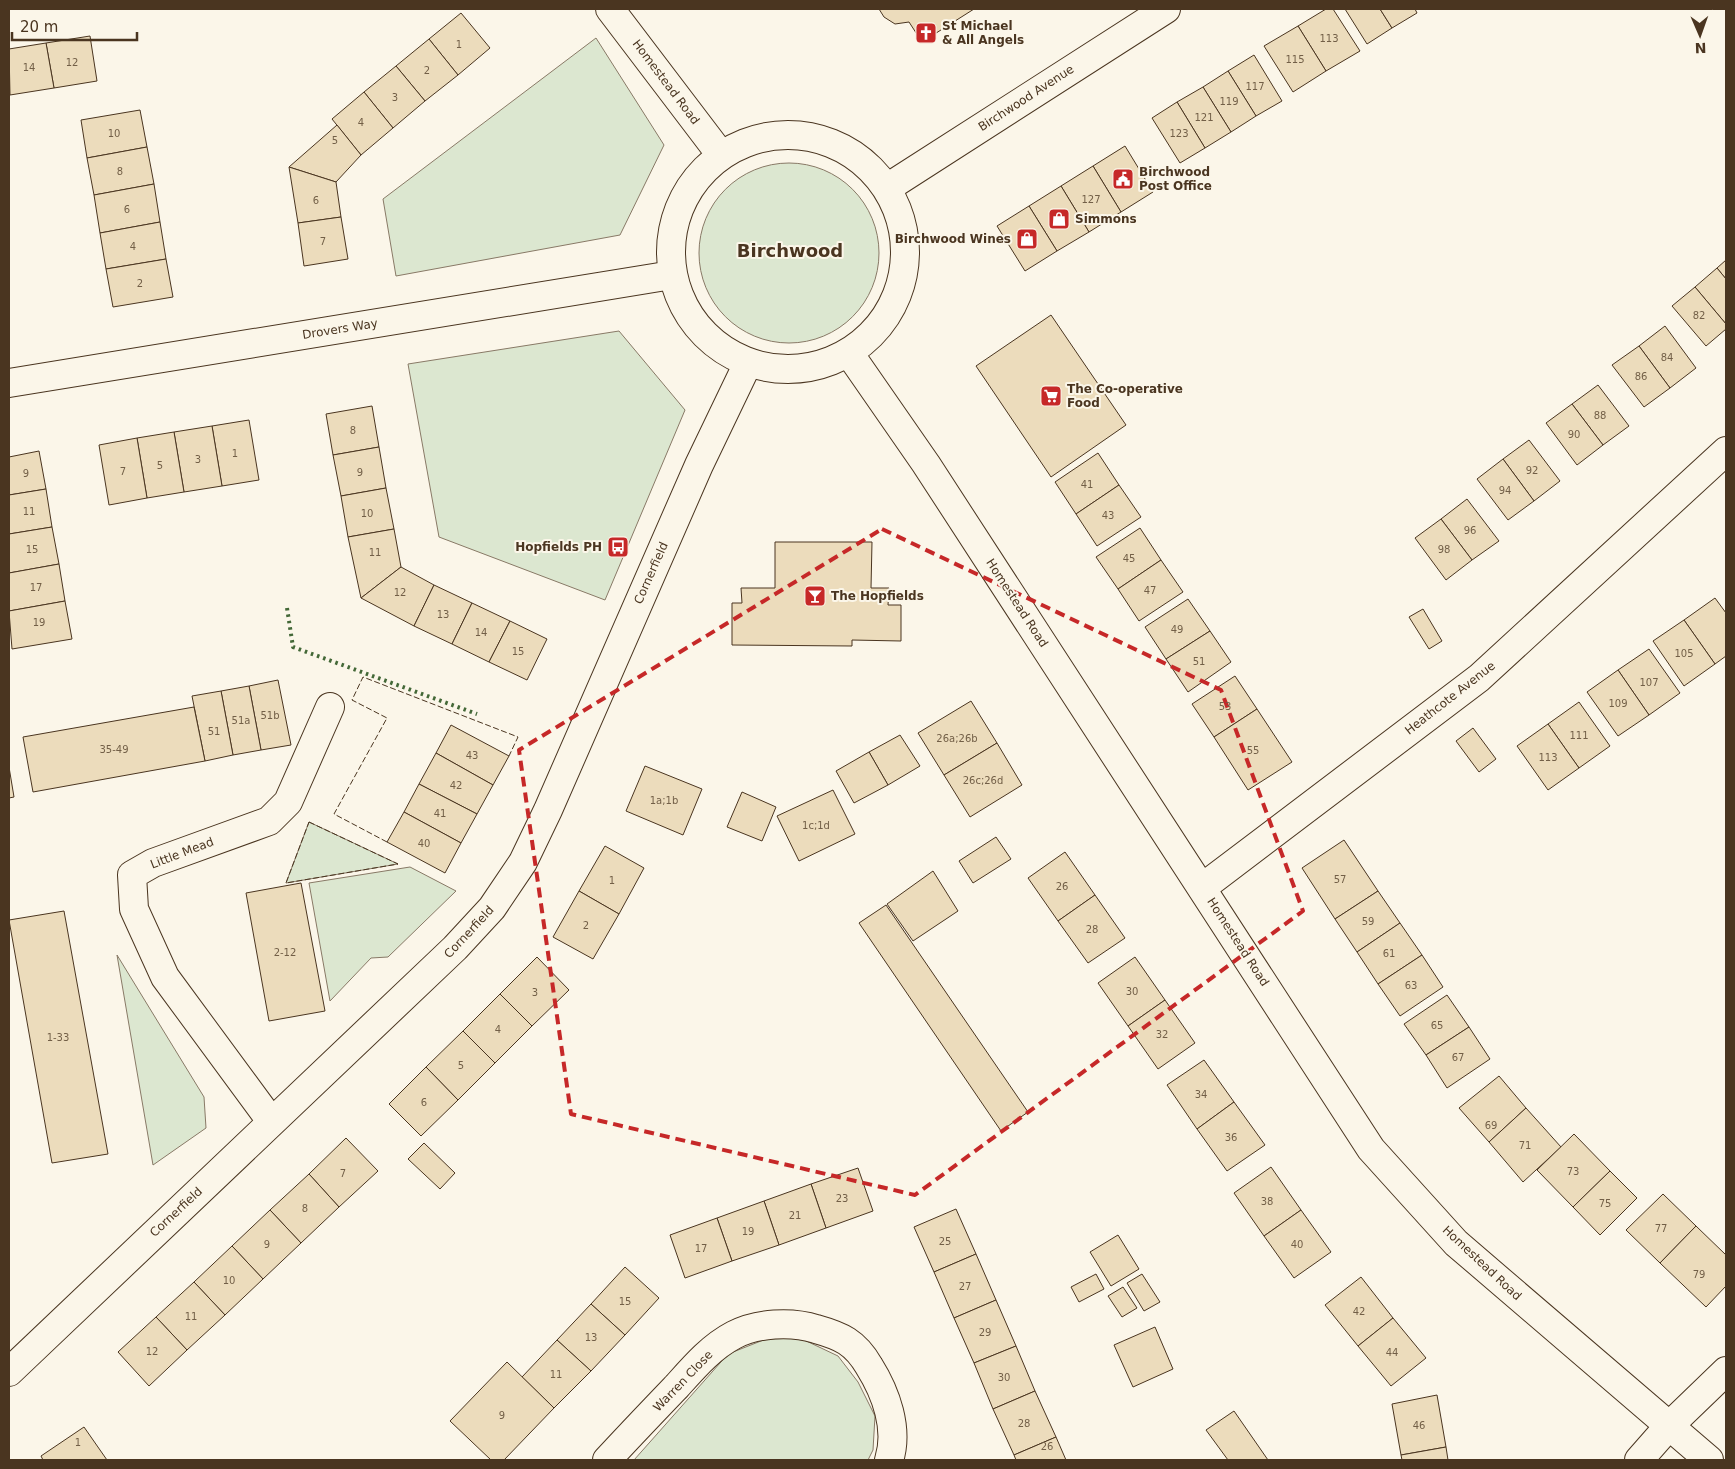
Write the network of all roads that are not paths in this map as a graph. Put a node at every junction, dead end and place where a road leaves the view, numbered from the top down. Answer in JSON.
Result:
{"nodes":[{"id":1,"x":610,"y":9,"type":"edge"},
{"id":2,"x":1166,"y":9,"type":"edge"},
{"id":3,"x":721,"y":155,"type":"junction"},
{"id":4,"x":887,"y":188,"type":"junction"},
{"id":5,"x":672,"y":275,"type":"junction"},
{"id":6,"x":849,"y":353,"type":"junction"},
{"id":7,"x":748,"y":363,"type":"junction"},
{"id":8,"x":9,"y":383,"type":"edge"},
{"id":9,"x":1726,"y":451,"type":"edge"},
{"id":10,"x":330,"y":707,"type":"dead end"},
{"id":11,"x":1203,"y":887,"type":"junction"},
{"id":12,"x":271,"y":1122,"type":"junction"},
{"id":13,"x":1726,"y":1371,"type":"edge"},
{"id":14,"x":9,"y":1372,"type":"edge"},
{"id":15,"x":1668,"y":1427,"type":"junction"},
{"id":16,"x":607,"y":1460,"type":"edge"},
{"id":17,"x":889,"y":1460,"type":"edge"},
{"id":18,"x":1639,"y":1460,"type":"edge"},
{"id":19,"x":1708,"y":1460,"type":"edge"}],
"edges":[{"from":1,"to":3,"type":"street","name":"Homestead Road"},
{"from":2,"to":4,"type":"street","name":"Birchwood Avenue"},
{"from":3,"to":4,"type":"street"},
{"from":3,"to":5,"type":"street"},
{"from":4,"to":6,"type":"street"},
{"from":5,"to":7,"type":"street"},
{"from":5,"to":8,"type":"street","name":"Drovers Way"},
{"from":6,"to":7,"type":"street"},
{"from":6,"to":11,"type":"street","name":"Homestead Road"},
{"from":7,"to":12,"type":"street","name":"Cornerfield"},
{"from":9,"to":11,"type":"street","name":"Heathcote Avenue"},
{"from":10,"to":12,"type":"street","name":"Little Mead"},
{"from":11,"to":15,"type":"street","name":"Homestead Road"},
{"from":12,"to":14,"type":"street","name":"Cornerfield"},
{"from":13,"to":15,"type":"street"},
{"from":15,"to":18,"type":"street"},
{"from":15,"to":19,"type":"street","name":"Homestead Road"},
{"from":16,"to":17,"type":"street","name":"Warren Close"}]}
